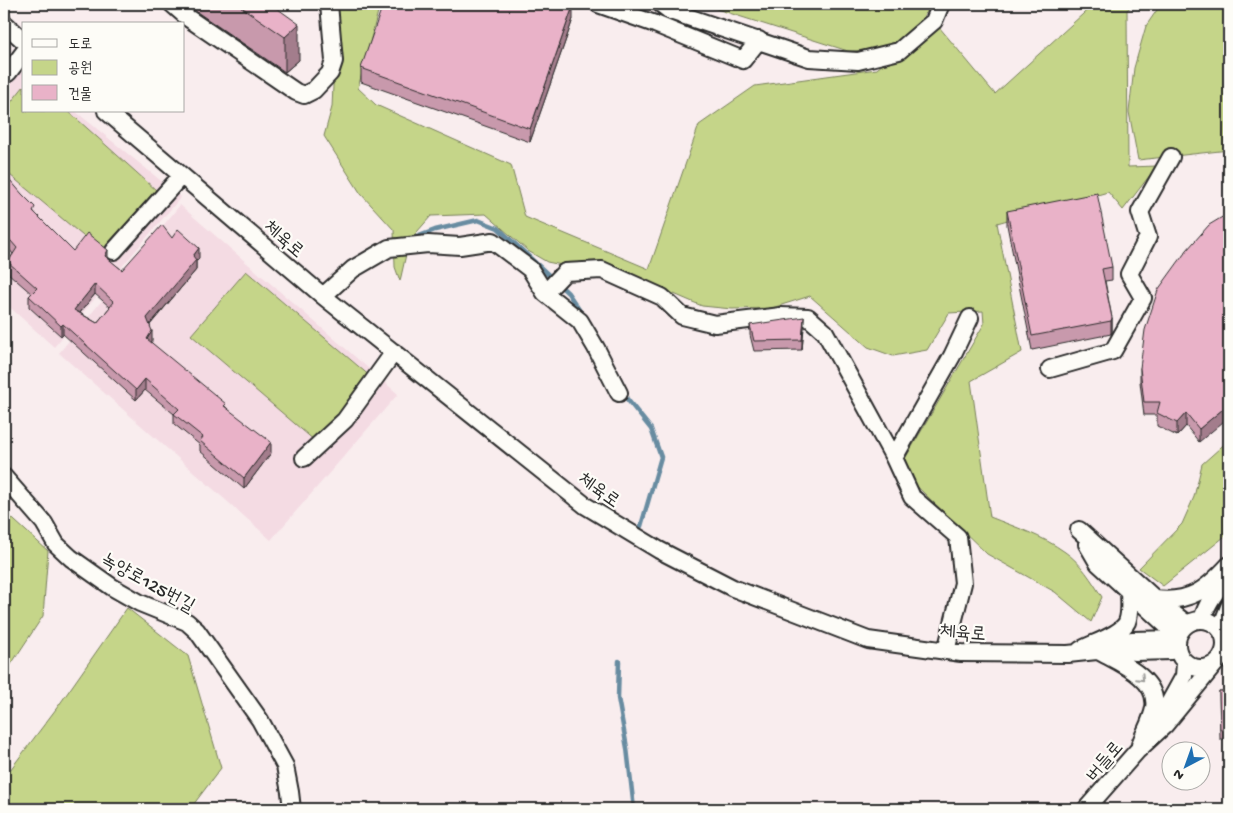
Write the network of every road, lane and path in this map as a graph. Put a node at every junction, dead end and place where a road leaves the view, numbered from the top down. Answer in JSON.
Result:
{"nodes":[{"id":1,"x":172,"y":4,"type":"edge"},
{"id":2,"x":329,"y":4,"type":"edge"},
{"id":3,"x":598,"y":4,"type":"edge"},
{"id":4,"x":660,"y":4,"type":"edge"},
{"id":5,"x":941,"y":4,"type":"edge"},
{"id":6,"x":4,"y":24,"type":"edge"},
{"id":7,"x":22,"y":39,"type":"edge"},
{"id":8,"x":759,"y":40,"type":"junction"},
{"id":9,"x":22,"y":54,"type":"edge"},
{"id":10,"x":8,"y":72,"type":"dead end"},
{"id":11,"x":107,"y":112,"type":"edge"},
{"id":12,"x":1171,"y":157,"type":"dead end"},
{"id":13,"x":181,"y":176,"type":"junction"},
{"id":14,"x":114,"y":252,"type":"dead end"},
{"id":15,"x":547,"y":290,"type":"junction"},
{"id":16,"x":323,"y":296,"type":"junction"},
{"id":17,"x":970,"y":318,"type":"dead end"},
{"id":18,"x":394,"y":352,"type":"junction"},
{"id":19,"x":1050,"y":369,"type":"dead end"},
{"id":20,"x":619,"y":393,"type":"dead end"},
{"id":21,"x":304,"y":458,"type":"dead end"},
{"id":22,"x":894,"y":458,"type":"junction"},
{"id":23,"x":4,"y":477,"type":"edge"},
{"id":24,"x":1229,"y":565,"type":"edge"},
{"id":25,"x":1229,"y":575,"type":"edge"},
{"id":26,"x":1129,"y":590,"type":"junction"},
{"id":27,"x":1163,"y":600,"type":"junction"},
{"id":28,"x":1229,"y":607,"type":"edge"},
{"id":29,"x":1185,"y":639,"type":"junction"},
{"id":30,"x":1226,"y":641,"type":"edge"},
{"id":31,"x":1108,"y":650,"type":"junction"},
{"id":32,"x":946,"y":651,"type":"junction"},
{"id":33,"x":1068,"y":654,"type":"junction"},
{"id":34,"x":1220,"y":664,"type":"edge"},
{"id":35,"x":1150,"y":738,"type":"junction"},
{"id":36,"x":1137,"y":751,"type":"junction"},
{"id":37,"x":292,"y":809,"type":"edge"},
{"id":38,"x":1086,"y":809,"type":"edge"}],
"edges":[{"from":1,"to":2,"type":"street"},
{"from":3,"to":8,"type":"street"},
{"from":4,"to":8,"type":"street"},
{"from":5,"to":8,"type":"street"},
{"from":6,"to":7,"type":"street"},
{"from":9,"to":10,"type":"street"},
{"from":11,"to":13,"type":"street","name":"체육로"},
{"from":12,"to":19,"type":"street"},
{"from":13,"to":14,"type":"street"},
{"from":13,"to":16,"type":"street","name":"체육로"},
{"from":15,"to":16,"type":"street"},
{"from":15,"to":20,"type":"street"},
{"from":15,"to":22,"type":"street"},
{"from":16,"to":18,"type":"street","name":"체육로"},
{"from":17,"to":22,"type":"street"},
{"from":18,"to":21,"type":"street"},
{"from":18,"to":32,"type":"street","name":"체육로"},
{"from":22,"to":32,"type":"street"},
{"from":23,"to":37,"type":"street","name":"녹양로125번길"},
{"from":24,"to":27,"type":"street"},
{"from":25,"to":29,"type":"street"},
{"from":26,"to":27,"type":"street"},
{"from":26,"to":29,"type":"street"},
{"from":26,"to":33,"type":"street"},
{"from":27,"to":29,"type":"street"},
{"from":28,"to":30,"type":"street"},
{"from":29,"to":30,"type":"street"},
{"from":29,"to":31,"type":"street","name":"체육로"},
{"from":29,"to":34,"type":"street","name":"체육로"},
{"from":29,"to":35,"type":"street"},
{"from":30,"to":34,"type":"street"},
{"from":31,"to":33,"type":"street","name":"체육로"},
{"from":31,"to":36,"type":"street","one_way":true},
{"from":32,"to":33,"type":"street","name":"체육로"},
{"from":34,"to":35,"type":"street"},
{"from":35,"to":36,"type":"street","name":"버들로"},
{"from":36,"to":38,"type":"street","name":"버들로"}]}
